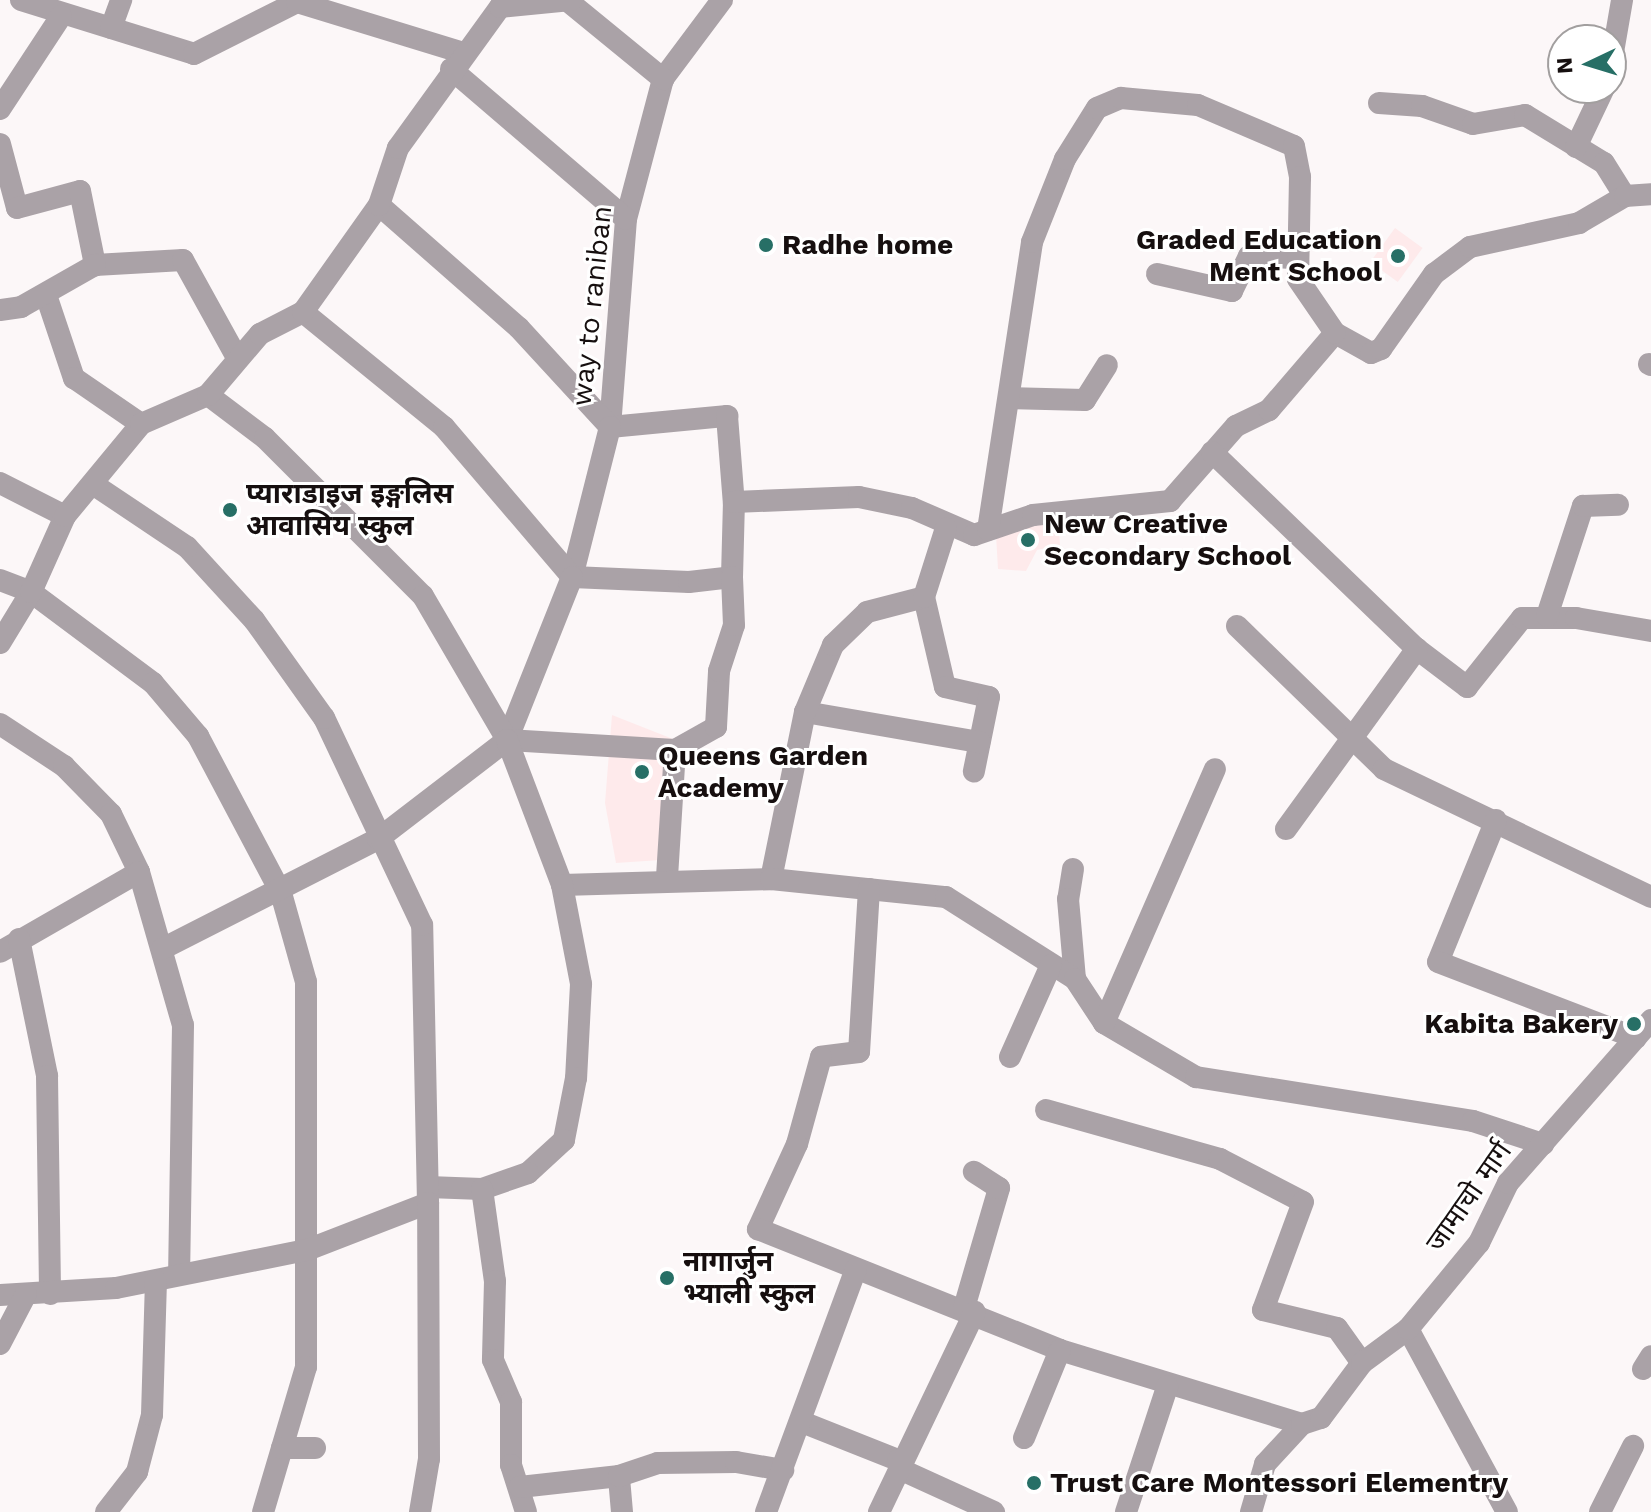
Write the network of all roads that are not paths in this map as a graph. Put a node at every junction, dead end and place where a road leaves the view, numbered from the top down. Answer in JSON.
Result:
{"nodes":[{"id":1,"x":21,"y":0,"type":"edge"},
{"id":2,"x":121,"y":0,"type":"edge"},
{"id":3,"x":722,"y":0,"type":"edge"},
{"id":4,"x":1622,"y":0,"type":"edge"},
{"id":5,"x":570,"y":1,"type":"edge"},
{"id":6,"x":61,"y":16,"type":"junction"},
{"id":7,"x":1618,"y":24,"type":"edge"},
{"id":8,"x":111,"y":28,"type":"junction"},
{"id":9,"x":458,"y":61,"type":"junction"},
{"id":10,"x":663,"y":79,"type":"junction"},
{"id":11,"x":1379,"y":103,"type":"dead end"},
{"id":12,"x":1596,"y":104,"type":"edge"},
{"id":13,"x":0,"y":109,"type":"edge"},
{"id":14,"x":0,"y":144,"type":"edge"},
{"id":15,"x":1576,"y":147,"type":"junction"},
{"id":16,"x":1651,"y":194,"type":"edge"},
{"id":17,"x":1625,"y":196,"type":"junction"},
{"id":18,"x":379,"y":205,"type":"junction"},
{"id":19,"x":626,"y":219,"type":"junction"},
{"id":20,"x":1294,"y":258,"type":"junction"},
{"id":21,"x":95,"y":265,"type":"junction"},
{"id":22,"x":1157,"y":274,"type":"dead end"},
{"id":23,"x":46,"y":295,"type":"junction"},
{"id":24,"x":0,"y":310,"type":"edge"},
{"id":25,"x":303,"y":312,"type":"junction"},
{"id":26,"x":1335,"y":333,"type":"junction"},
{"id":27,"x":237,"y":358,"type":"junction"},
{"id":28,"x":1107,"y":365,"type":"dead end"},
{"id":29,"x":208,"y":395,"type":"junction"},
{"id":30,"x":1011,"y":398,"type":"junction"},
{"id":31,"x":141,"y":424,"type":"junction"},
{"id":32,"x":610,"y":427,"type":"junction"},
{"id":33,"x":1212,"y":452,"type":"junction"},
{"id":34,"x":0,"y":483,"type":"edge"},
{"id":35,"x":96,"y":486,"type":"junction"},
{"id":36,"x":734,"y":505,"type":"junction"},
{"id":37,"x":1618,"y":505,"type":"dead end"},
{"id":38,"x":65,"y":516,"type":"junction"},
{"id":39,"x":946,"y":528,"type":"junction"},
{"id":40,"x":988,"y":530,"type":"junction"},
{"id":41,"x":572,"y":577,"type":"junction"},
{"id":42,"x":732,"y":577,"type":"junction"},
{"id":43,"x":0,"y":580,"type":"edge"},
{"id":44,"x":31,"y":592,"type":"junction"},
{"id":45,"x":924,"y":597,"type":"junction"},
{"id":46,"x":1547,"y":616,"type":"junction"},
{"id":47,"x":1237,"y":626,"type":"dead end"},
{"id":48,"x":1651,"y":631,"type":"edge"},
{"id":49,"x":0,"y":643,"type":"edge"},
{"id":50,"x":1417,"y":649,"type":"junction"},
{"id":51,"x":805,"y":712,"type":"junction"},
{"id":52,"x":0,"y":724,"type":"edge"},
{"id":53,"x":1353,"y":739,"type":"junction"},
{"id":54,"x":507,"y":740,"type":"junction"},
{"id":55,"x":979,"y":742,"type":"junction"},
{"id":56,"x":675,"y":750,"type":"junction"},
{"id":57,"x":1215,"y":769,"type":"dead end"},
{"id":58,"x":974,"y":771,"type":"dead end"},
{"id":59,"x":1496,"y":820,"type":"junction"},
{"id":60,"x":1286,"y":829,"type":"dead end"},
{"id":61,"x":378,"y":839,"type":"junction"},
{"id":62,"x":1073,"y":869,"type":"dead end"},
{"id":63,"x":139,"y":872,"type":"junction"},
{"id":64,"x":667,"y":877,"type":"junction"},
{"id":65,"x":771,"y":879,"type":"junction"},
{"id":66,"x":562,"y":885,"type":"junction"},
{"id":67,"x":869,"y":889,"type":"junction"},
{"id":68,"x":281,"y":893,"type":"junction"},
{"id":69,"x":1651,"y":897,"type":"edge"},
{"id":70,"x":19,"y":939,"type":"junction"},
{"id":71,"x":162,"y":949,"type":"junction"},
{"id":72,"x":0,"y":952,"type":"edge"},
{"id":73,"x":1051,"y":965,"type":"junction"},
{"id":74,"x":1075,"y":979,"type":"junction"},
{"id":75,"x":1651,"y":1020,"type":"edge"},
{"id":76,"x":1104,"y":1023,"type":"junction"},
{"id":77,"x":1636,"y":1038,"type":"junction"},
{"id":78,"x":1010,"y":1057,"type":"dead end"},
{"id":79,"x":1046,"y":1110,"type":"dead end"},
{"id":80,"x":1543,"y":1144,"type":"junction"},
{"id":81,"x":974,"y":1172,"type":"dead end"},
{"id":82,"x":482,"y":1189,"type":"junction"},
{"id":83,"x":428,"y":1195,"type":"junction"},
{"id":84,"x":307,"y":1250,"type":"junction"},
{"id":85,"x":856,"y":1269,"type":"junction"},
{"id":86,"x":179,"y":1274,"type":"junction"},
{"id":87,"x":156,"y":1281,"type":"junction"},
{"id":88,"x":26,"y":1294,"type":"junction"},
{"id":89,"x":50,"y":1294,"type":"junction"},
{"id":90,"x":0,"y":1295,"type":"edge"},
{"id":91,"x":970,"y":1310,"type":"junction"},
{"id":92,"x":1408,"y":1329,"type":"junction"},
{"id":93,"x":0,"y":1344,"type":"edge"},
{"id":94,"x":1060,"y":1350,"type":"junction"},
{"id":95,"x":1362,"y":1363,"type":"junction"},
{"id":96,"x":1167,"y":1387,"type":"junction"},
{"id":97,"x":802,"y":1422,"type":"junction"},
{"id":98,"x":1302,"y":1424,"type":"junction"},
{"id":99,"x":1024,"y":1438,"type":"dead end"},
{"id":100,"x":1633,"y":1446,"type":"dead end"},
{"id":101,"x":282,"y":1448,"type":"junction"},
{"id":102,"x":315,"y":1448,"type":"dead end"},
{"id":103,"x":898,"y":1460,"type":"junction"},
{"id":104,"x":783,"y":1470,"type":"junction"},
{"id":105,"x":619,"y":1476,"type":"junction"},
{"id":106,"x":520,"y":1487,"type":"junction"},
{"id":107,"x":1509,"y":1510,"type":"edge"},
{"id":108,"x":106,"y":1512,"type":"edge"},
{"id":109,"x":263,"y":1512,"type":"edge"},
{"id":110,"x":420,"y":1512,"type":"edge"},
{"id":111,"x":526,"y":1512,"type":"edge"},
{"id":112,"x":622,"y":1512,"type":"edge"},
{"id":113,"x":766,"y":1512,"type":"edge"},
{"id":114,"x":879,"y":1512,"type":"edge"},
{"id":115,"x":992,"y":1512,"type":"edge"},
{"id":116,"x":1126,"y":1512,"type":"edge"},
{"id":117,"x":1251,"y":1512,"type":"edge"},
{"id":118,"x":1600,"y":1512,"type":"edge"}],
"edges":[{"from":1,"to":6,"type":"street"},
{"from":2,"to":8,"type":"street"},
{"from":3,"to":10,"type":"street","name":"way to raniban"},
{"from":4,"to":7,"type":"street"},
{"from":5,"to":9,"type":"street"},
{"from":5,"to":10,"type":"street"},
{"from":6,"to":8,"type":"street"},
{"from":6,"to":13,"type":"street"},
{"from":8,"to":9,"type":"street"},
{"from":9,"to":18,"type":"street"},
{"from":9,"to":19,"type":"street"},
{"from":10,"to":19,"type":"street","name":"way to raniban"},
{"from":11,"to":15,"type":"street"},
{"from":12,"to":15,"type":"street"},
{"from":14,"to":21,"type":"street"},
{"from":15,"to":17,"type":"street"},
{"from":16,"to":17,"type":"street"},
{"from":17,"to":26,"type":"street"},
{"from":18,"to":25,"type":"street"},
{"from":18,"to":32,"type":"street"},
{"from":19,"to":32,"type":"street","name":"way to raniban"},
{"from":20,"to":22,"type":"street"},
{"from":20,"to":26,"type":"street"},
{"from":20,"to":30,"type":"street"},
{"from":21,"to":23,"type":"street"},
{"from":21,"to":27,"type":"street"},
{"from":23,"to":24,"type":"street"},
{"from":23,"to":31,"type":"street"},
{"from":25,"to":27,"type":"street"},
{"from":25,"to":41,"type":"street"},
{"from":26,"to":33,"type":"street"},
{"from":27,"to":29,"type":"street"},
{"from":28,"to":30,"type":"street"},
{"from":29,"to":31,"type":"street"},
{"from":29,"to":54,"type":"street"},
{"from":30,"to":40,"type":"street"},
{"from":31,"to":35,"type":"street"},
{"from":32,"to":36,"type":"street","name":"way to raniban"},
{"from":32,"to":41,"type":"street"},
{"from":33,"to":40,"type":"street"},
{"from":33,"to":50,"type":"street"},
{"from":34,"to":38,"type":"street"},
{"from":35,"to":38,"type":"street"},
{"from":35,"to":61,"type":"street"},
{"from":36,"to":39,"type":"street"},
{"from":36,"to":42,"type":"street"},
{"from":37,"to":46,"type":"street"},
{"from":38,"to":44,"type":"street"},
{"from":39,"to":40,"type":"street"},
{"from":39,"to":45,"type":"street"},
{"from":41,"to":42,"type":"street"},
{"from":41,"to":54,"type":"street"},
{"from":42,"to":56,"type":"street"},
{"from":43,"to":44,"type":"street"},
{"from":44,"to":49,"type":"street"},
{"from":44,"to":68,"type":"street"},
{"from":45,"to":51,"type":"street"},
{"from":45,"to":55,"type":"street"},
{"from":46,"to":48,"type":"street"},
{"from":46,"to":50,"type":"street"},
{"from":47,"to":53,"type":"street"},
{"from":50,"to":53,"type":"street"},
{"from":51,"to":55,"type":"street"},
{"from":51,"to":65,"type":"street"},
{"from":52,"to":63,"type":"street"},
{"from":53,"to":59,"type":"street"},
{"from":53,"to":60,"type":"street"},
{"from":54,"to":56,"type":"street"},
{"from":54,"to":61,"type":"street"},
{"from":54,"to":66,"type":"street"},
{"from":55,"to":58,"type":"street"},
{"from":56,"to":64,"type":"street"},
{"from":57,"to":76,"type":"street"},
{"from":59,"to":69,"type":"street"},
{"from":59,"to":77,"type":"street"},
{"from":61,"to":68,"type":"street"},
{"from":61,"to":83,"type":"street"},
{"from":62,"to":74,"type":"street"},
{"from":63,"to":70,"type":"street"},
{"from":63,"to":71,"type":"street"},
{"from":64,"to":65,"type":"street"},
{"from":64,"to":66,"type":"street"},
{"from":65,"to":67,"type":"street"},
{"from":66,"to":82,"type":"street"},
{"from":67,"to":73,"type":"street"},
{"from":67,"to":85,"type":"street"},
{"from":68,"to":71,"type":"street"},
{"from":68,"to":84,"type":"street"},
{"from":70,"to":72,"type":"street"},
{"from":70,"to":89,"type":"street"},
{"from":71,"to":86,"type":"street"},
{"from":73,"to":74,"type":"street"},
{"from":73,"to":78,"type":"street"},
{"from":74,"to":76,"type":"street"},
{"from":75,"to":77,"type":"street","name":"जामाचो मार्ग"},
{"from":76,"to":80,"type":"street"},
{"from":77,"to":80,"type":"street","name":"जामाचो मार्ग"},
{"from":79,"to":95,"type":"street"},
{"from":80,"to":92,"type":"street","name":"जामाचो मार्ग"},
{"from":81,"to":91,"type":"street"},
{"from":82,"to":83,"type":"street"},
{"from":82,"to":106,"type":"street"},
{"from":83,"to":84,"type":"street"},
{"from":83,"to":110,"type":"street"},
{"from":84,"to":86,"type":"street"},
{"from":84,"to":101,"type":"street"},
{"from":85,"to":91,"type":"street"},
{"from":85,"to":97,"type":"street"},
{"from":86,"to":87,"type":"street"},
{"from":87,"to":89,"type":"street"},
{"from":87,"to":108,"type":"street"},
{"from":88,"to":89,"type":"street"},
{"from":88,"to":90,"type":"street"},
{"from":88,"to":93,"type":"street"},
{"from":91,"to":94,"type":"street"},
{"from":91,"to":103,"type":"street"},
{"from":92,"to":95,"type":"street","name":"जामाचो मार्ग"},
{"from":92,"to":107,"type":"street"},
{"from":94,"to":96,"type":"street"},
{"from":94,"to":99,"type":"street"},
{"from":95,"to":98,"type":"street","name":"जामाचो मार्ग"},
{"from":96,"to":98,"type":"street"},
{"from":96,"to":116,"type":"street"},
{"from":97,"to":103,"type":"street"},
{"from":97,"to":104,"type":"street"},
{"from":98,"to":117,"type":"street","name":"जामाचो मार्ग"},
{"from":100,"to":118,"type":"street"},
{"from":101,"to":102,"type":"street"},
{"from":101,"to":109,"type":"street"},
{"from":103,"to":114,"type":"street"},
{"from":103,"to":115,"type":"street"},
{"from":104,"to":105,"type":"street"},
{"from":104,"to":113,"type":"street"},
{"from":105,"to":106,"type":"street"},
{"from":105,"to":112,"type":"street"},
{"from":106,"to":111,"type":"street"}]}
